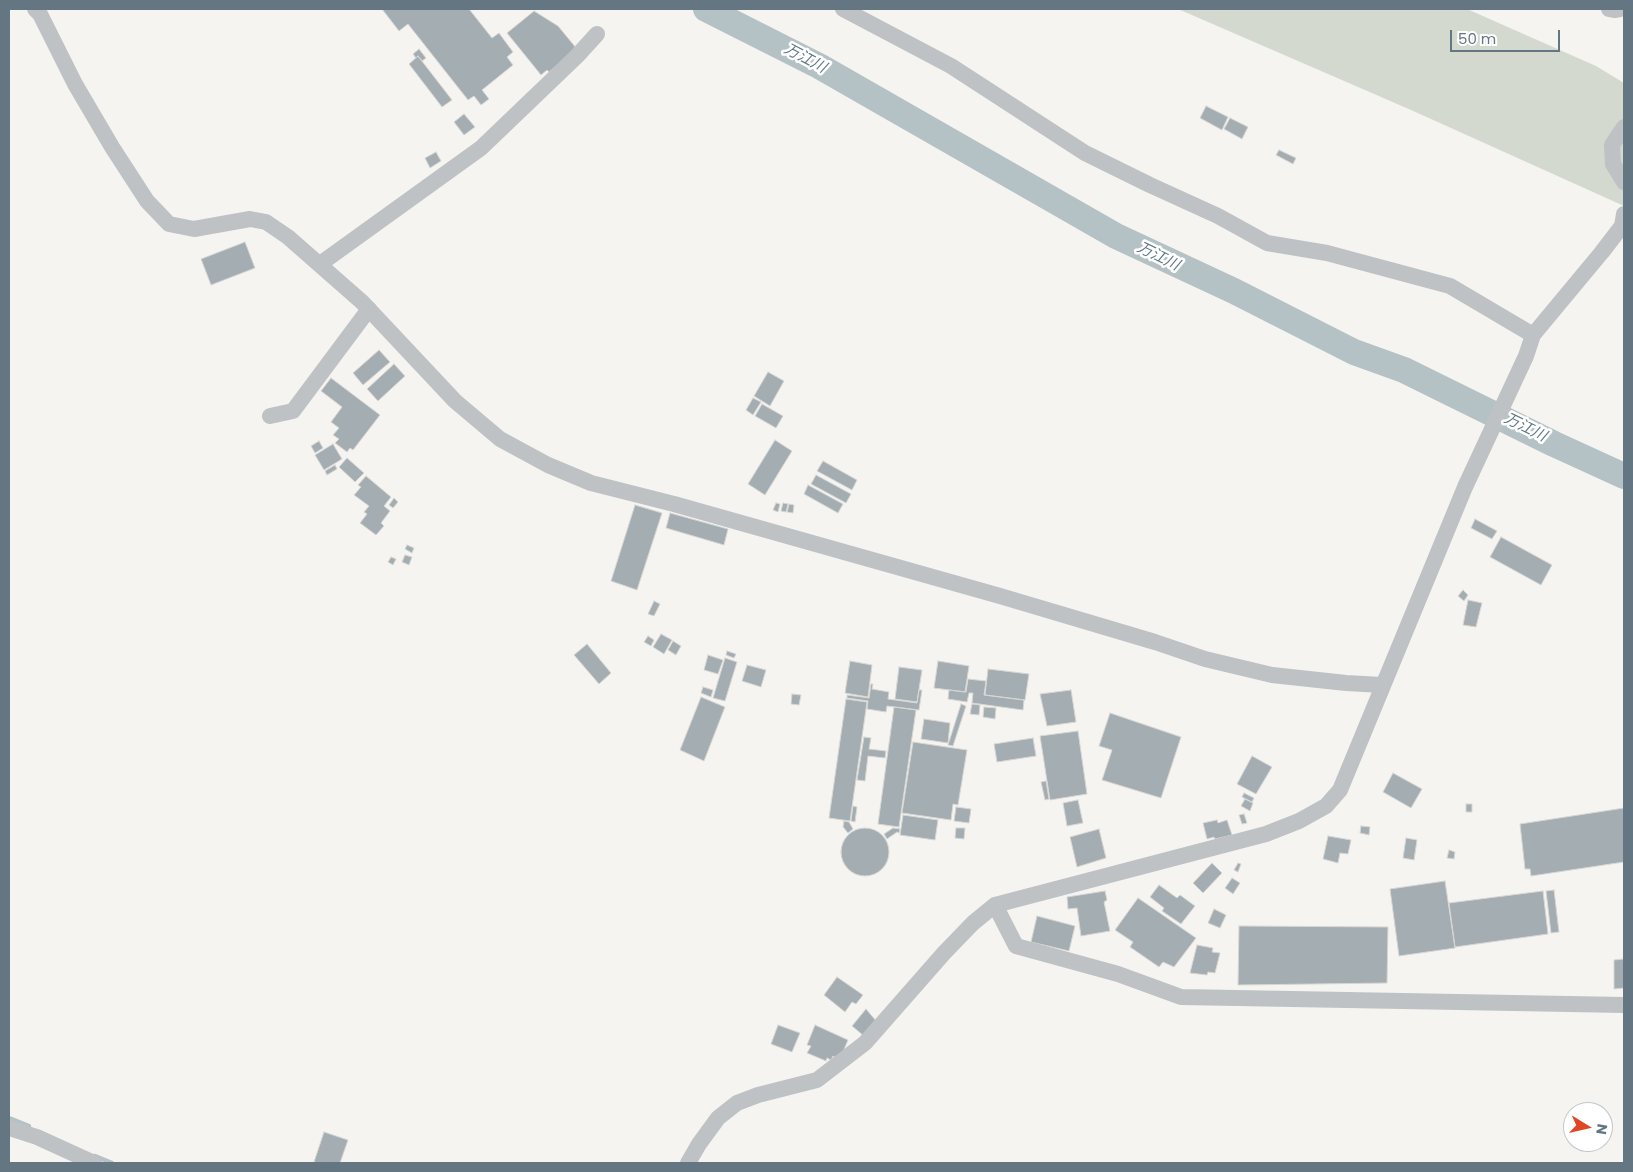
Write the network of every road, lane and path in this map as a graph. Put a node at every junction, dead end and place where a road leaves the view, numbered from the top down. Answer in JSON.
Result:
{"nodes":[{"id":1,"x":35,"y":9,"type":"edge"},
{"id":2,"x":844,"y":9,"type":"edge"},
{"id":3,"x":1609,"y":9,"type":"edge"},
{"id":4,"x":1620,"y":9,"type":"edge"},
{"id":5,"x":597,"y":34,"type":"dead end"},
{"id":6,"x":1624,"y":128,"type":"edge"},
{"id":7,"x":1624,"y":182,"type":"edge"},
{"id":8,"x":1624,"y":214,"type":"edge"},
{"id":9,"x":320,"y":264,"type":"junction"},
{"id":10,"x":369,"y":309,"type":"junction"},
{"id":11,"x":1533,"y":335,"type":"junction"},
{"id":12,"x":270,"y":416,"type":"dead end"},
{"id":13,"x":1382,"y":685,"type":"junction"},
{"id":14,"x":995,"y":905,"type":"junction"},
{"id":15,"x":1624,"y":1005,"type":"edge"},
{"id":16,"x":9,"y":1128,"type":"edge"},
{"id":17,"x":94,"y":1163,"type":"edge"},
{"id":18,"x":688,"y":1163,"type":"edge"}],
"edges":[{"from":1,"to":9,"type":"street"},
{"from":2,"to":11,"type":"street"},
{"from":3,"to":4,"type":"street"},
{"from":5,"to":9,"type":"street"},
{"from":6,"to":7,"type":"street"},
{"from":8,"to":11,"type":"street"},
{"from":9,"to":10,"type":"street"},
{"from":10,"to":12,"type":"street"},
{"from":10,"to":13,"type":"street"},
{"from":11,"to":13,"type":"street"},
{"from":13,"to":14,"type":"street"},
{"from":14,"to":15,"type":"street"},
{"from":14,"to":18,"type":"street"},
{"from":16,"to":17,"type":"street"}]}
